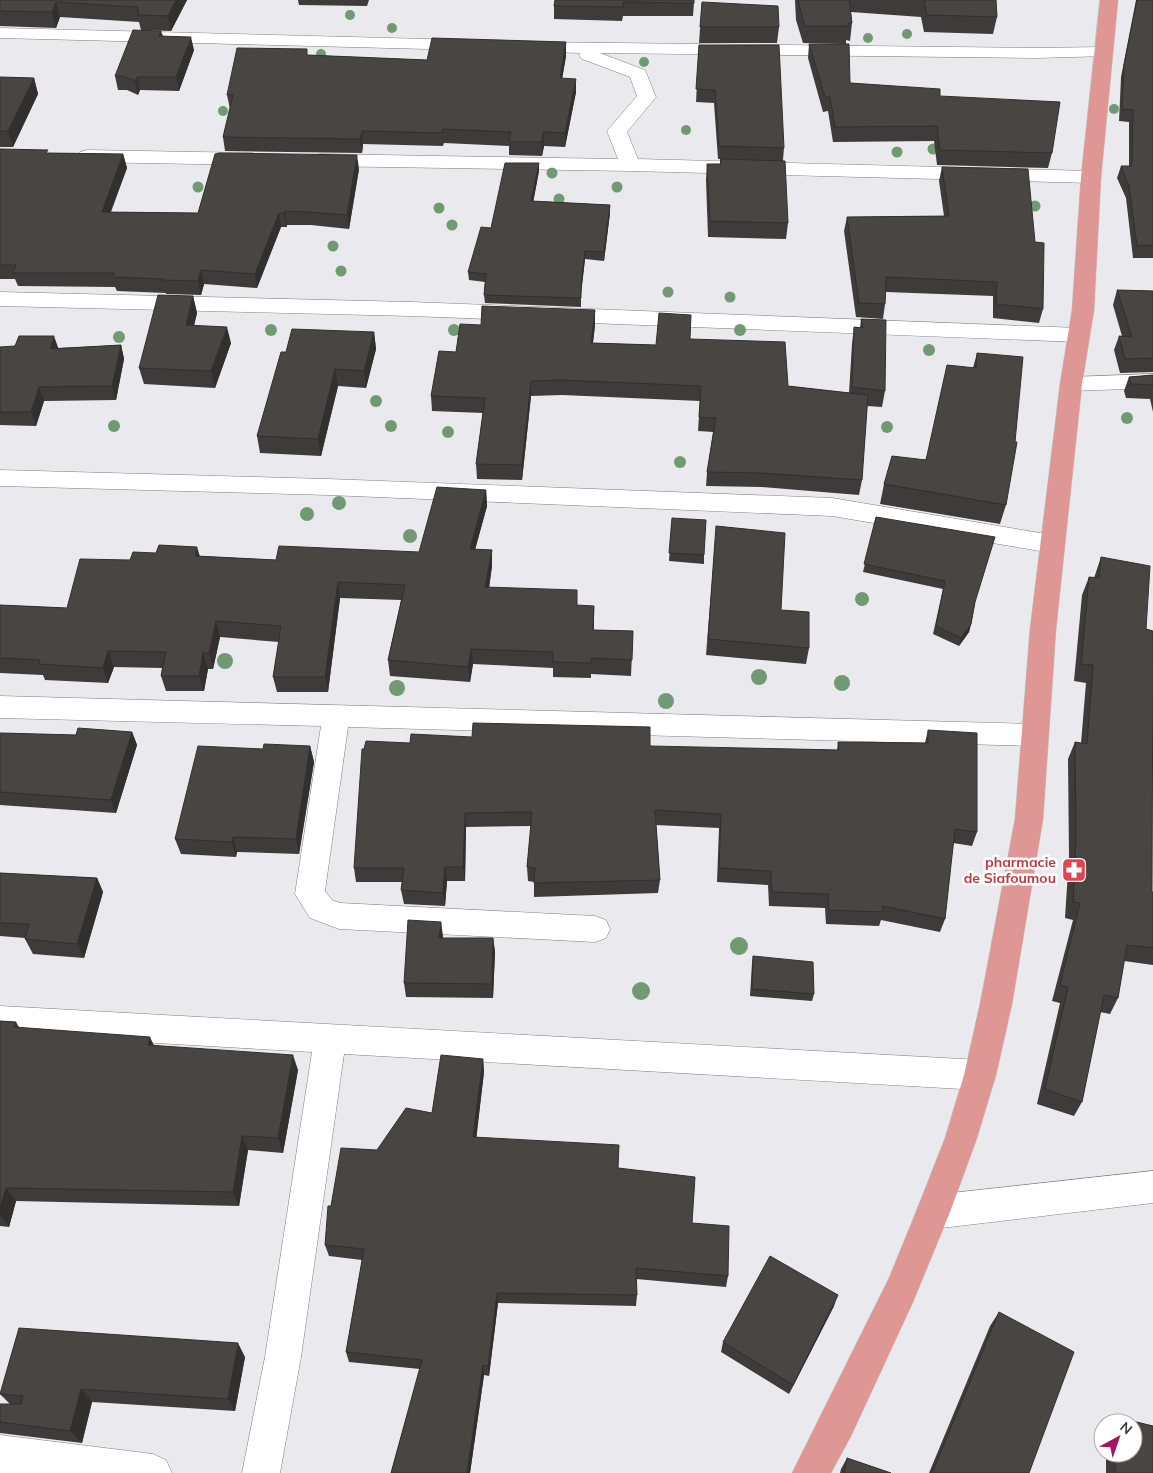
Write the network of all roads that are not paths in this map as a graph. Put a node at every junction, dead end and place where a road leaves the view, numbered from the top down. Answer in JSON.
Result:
{"nodes":[{"id":1,"x":1109,"y":0,"type":"edge"},
{"id":2,"x":0,"y":33,"type":"edge"},
{"id":3,"x":483,"y":46,"type":"edge"},
{"id":4,"x":513,"y":47,"type":"edge"},
{"id":5,"x":573,"y":49,"type":"junction"},
{"id":6,"x":1103,"y":52,"type":"junction"},
{"id":7,"x":69,"y":156,"type":"edge"},
{"id":8,"x":266,"y":159,"type":"edge"},
{"id":9,"x":305,"y":160,"type":"edge"},
{"id":10,"x":630,"y":165,"type":"junction"},
{"id":11,"x":1091,"y":177,"type":"junction"},
{"id":12,"x":0,"y":300,"type":"edge"},
{"id":13,"x":1078,"y":335,"type":"junction"},
{"id":14,"x":1153,"y":382,"type":"edge"},
{"id":15,"x":1071,"y":384,"type":"junction"},
{"id":16,"x":0,"y":478,"type":"edge"},
{"id":17,"x":1052,"y":544,"type":"junction"},
{"id":18,"x":0,"y":706,"type":"edge"},
{"id":19,"x":336,"y":716,"type":"junction"},
{"id":20,"x":1034,"y":735,"type":"junction"},
{"id":21,"x":595,"y":929,"type":"dead end"},
{"id":22,"x":0,"y":1020,"type":"edge"},
{"id":23,"x":330,"y":1038,"type":"junction"},
{"id":24,"x":980,"y":1075,"type":"junction"},
{"id":25,"x":1153,"y":1187,"type":"edge"},
{"id":26,"x":933,"y":1212,"type":"junction"},
{"id":27,"x":0,"y":1454,"type":"edge"},
{"id":28,"x":153,"y":1473,"type":"edge"},
{"id":29,"x":261,"y":1473,"type":"edge"},
{"id":30,"x":811,"y":1473,"type":"edge"}],
"edges":[{"from":1,"to":6,"type":"highway"},
{"from":2,"to":3,"type":"street"},
{"from":4,"to":5,"type":"street"},
{"from":5,"to":6,"type":"street"},
{"from":5,"to":10,"type":"street"},
{"from":6,"to":11,"type":"highway"},
{"from":7,"to":8,"type":"street"},
{"from":9,"to":10,"type":"street"},
{"from":10,"to":11,"type":"street"},
{"from":11,"to":13,"type":"highway"},
{"from":12,"to":13,"type":"street"},
{"from":13,"to":15,"type":"highway"},
{"from":14,"to":15,"type":"street"},
{"from":15,"to":17,"type":"highway"},
{"from":16,"to":17,"type":"street"},
{"from":17,"to":20,"type":"highway"},
{"from":18,"to":19,"type":"street"},
{"from":19,"to":20,"type":"street"},
{"from":19,"to":21,"type":"street"},
{"from":20,"to":24,"type":"highway"},
{"from":22,"to":23,"type":"street"},
{"from":23,"to":24,"type":"street"},
{"from":23,"to":29,"type":"street"},
{"from":24,"to":26,"type":"highway"},
{"from":25,"to":26,"type":"street"},
{"from":26,"to":30,"type":"highway"},
{"from":27,"to":28,"type":"street"}]}
